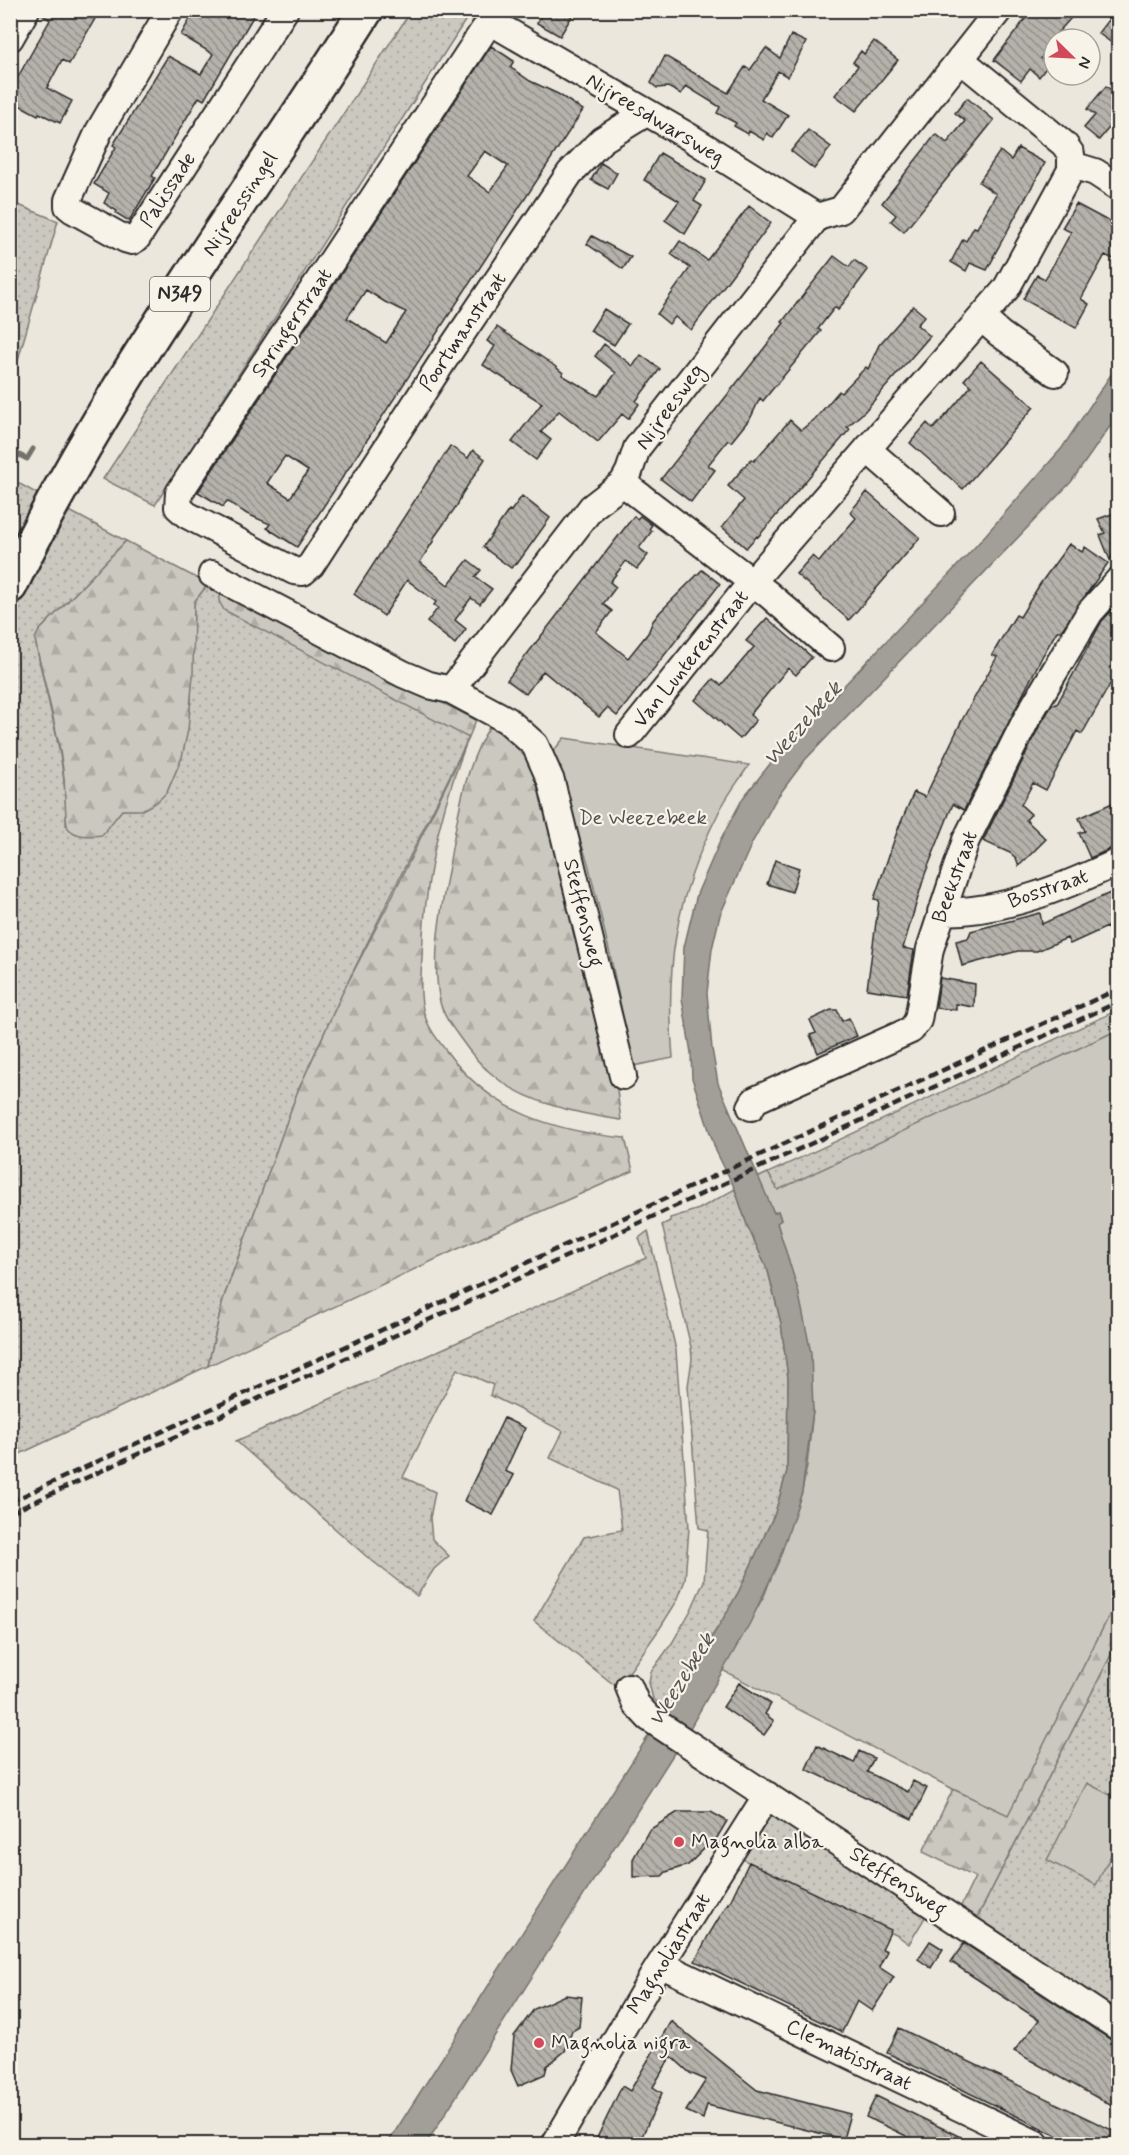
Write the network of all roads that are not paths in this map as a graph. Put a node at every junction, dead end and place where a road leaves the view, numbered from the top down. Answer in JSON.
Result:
{"nodes":[{"id":1,"x":26,"y":10,"type":"edge"},
{"id":2,"x":170,"y":10,"type":"edge"},
{"id":3,"x":285,"y":10,"type":"edge"},
{"id":4,"x":366,"y":10,"type":"edge"},
{"id":5,"x":999,"y":10,"type":"edge"},
{"id":6,"x":491,"y":25,"type":"joint"},
{"id":7,"x":10,"y":38,"type":"edge"},
{"id":8,"x":960,"y":59,"type":"junction"},
{"id":9,"x":646,"y":113,"type":"junction"},
{"id":10,"x":1072,"y":165,"type":"junction"},
{"id":11,"x":1119,"y":188,"type":"edge"},
{"id":12,"x":818,"y":217,"type":"junction"},
{"id":13,"x":982,"y":318,"type":"junction"},
{"id":14,"x":1055,"y":373,"type":"dead end"},
{"id":15,"x":867,"y":449,"type":"junction"},
{"id":16,"x":623,"y":483,"type":"junction"},
{"id":17,"x":941,"y":513,"type":"dead end"},
{"id":18,"x":303,"y":572,"type":"joint"},
{"id":19,"x":212,"y":574,"type":"dead end"},
{"id":20,"x":1119,"y":581,"type":"edge"},
{"id":21,"x":752,"y":582,"type":"junction"},
{"id":22,"x":10,"y":586,"type":"edge"},
{"id":23,"x":831,"y":648,"type":"dead end"},
{"id":24,"x":451,"y":690,"type":"junction"},
{"id":25,"x":629,"y":735,"type":"dead end"},
{"id":26,"x":1119,"y":862,"type":"edge"},
{"id":27,"x":941,"y":912,"type":"junction"},
{"id":28,"x":623,"y":1076,"type":"dead end"},
{"id":29,"x":751,"y":1107,"type":"dead end"},
{"id":30,"x":629,"y":1688,"type":"dead end"},
{"id":31,"x":767,"y":1795,"type":"junction"},
{"id":32,"x":662,"y":1965,"type":"junction"},
{"id":33,"x":1119,"y":2027,"type":"edge"},
{"id":34,"x":559,"y":2143,"type":"edge"},
{"id":35,"x":1036,"y":2145,"type":"edge"}],
"edges":[{"from":1,"to":7,"type":"street"},
{"from":2,"to":3,"type":"street","name":"Palissade"},
{"from":4,"to":22,"type":"main road","name":"Nijreessingel","number":"N349"},
{"from":5,"to":8,"type":"street","name":"Nijreesweg"},
{"from":6,"to":9,"type":"street","name":"Nijreesdwarsweg"},
{"from":6,"to":18,"type":"street","name":"Springerstraat"},
{"from":8,"to":10,"type":"street"},
{"from":8,"to":12,"type":"street","name":"Nijreesweg"},
{"from":9,"to":12,"type":"street","name":"Nijreesdwarsweg"},
{"from":9,"to":18,"type":"street","name":"Poortmanstraat"},
{"from":10,"to":11,"type":"street"},
{"from":10,"to":13,"type":"street","name":"Van Lunterenstraat"},
{"from":12,"to":16,"type":"street","name":"Nijreesweg"},
{"from":13,"to":14,"type":"street"},
{"from":13,"to":15,"type":"street","name":"Van Lunterenstraat"},
{"from":15,"to":17,"type":"street"},
{"from":15,"to":21,"type":"street","name":"Van Lunterenstraat"},
{"from":16,"to":21,"type":"street","name":"Van Lunterenstraat"},
{"from":16,"to":24,"type":"street","name":"Nijreesweg"},
{"from":19,"to":24,"type":"street"},
{"from":20,"to":27,"type":"street","name":"Beekstraat"},
{"from":21,"to":23,"type":"street","name":"Van Lunterenstraat"},
{"from":21,"to":25,"type":"street","name":"Van Lunterenstraat"},
{"from":24,"to":28,"type":"street","name":"Steffensweg"},
{"from":26,"to":27,"type":"street","name":"Bosstraat"},
{"from":27,"to":29,"type":"street","name":"Beekstraat"},
{"from":30,"to":31,"type":"street","name":"Steffensweg"},
{"from":31,"to":32,"type":"street","name":"Magnoliastraat"},
{"from":31,"to":33,"type":"street","name":"Steffensweg"},
{"from":32,"to":34,"type":"street","name":"Magnoliastraat"},
{"from":32,"to":35,"type":"street","name":"Clematisstraat"}]}
